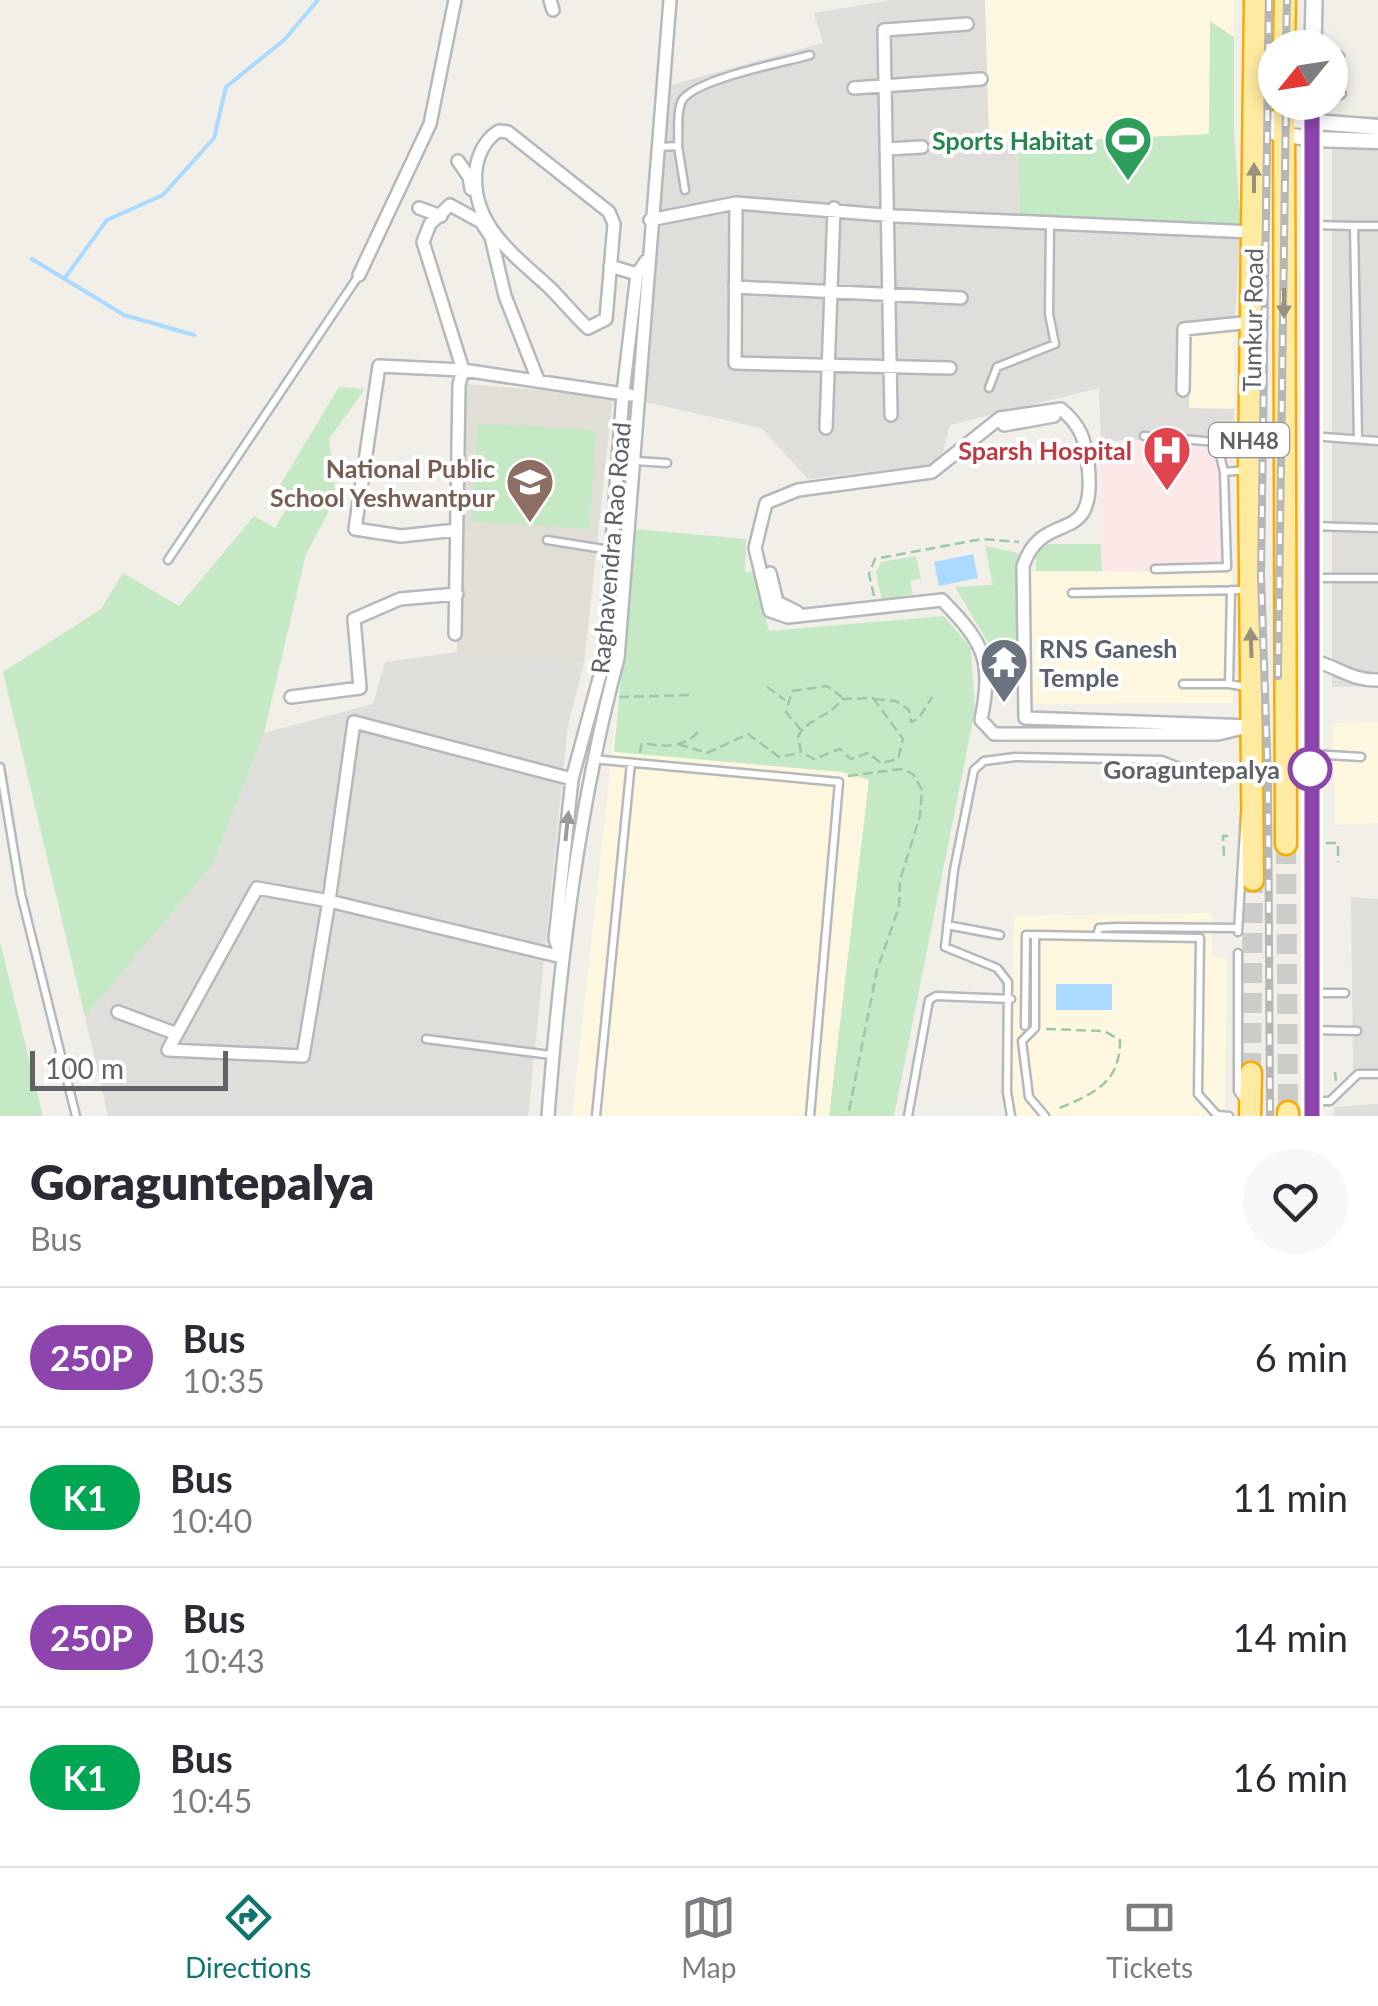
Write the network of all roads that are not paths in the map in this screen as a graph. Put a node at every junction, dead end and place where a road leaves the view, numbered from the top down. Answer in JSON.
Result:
{"nodes":[{"id":1,"x":454,"y":0,"type":"edge"},
{"id":2,"x":670,"y":0,"type":"edge"},
{"id":3,"x":1255,"y":0,"type":"edge"},
{"id":4,"x":1285,"y":0,"type":"edge"},
{"id":5,"x":1314,"y":0,"type":"edge"},
{"id":6,"x":967,"y":24,"type":"dead end"},
{"id":7,"x":1284,"y":30,"type":"edge"},
{"id":8,"x":1313,"y":30,"type":"edge"},
{"id":9,"x":810,"y":55,"type":"dead end"},
{"id":10,"x":982,"y":79,"type":"dead end"},
{"id":11,"x":886,"y":85,"type":"junction"},
{"id":12,"x":854,"y":88,"type":"dead end"},
{"id":13,"x":1276,"y":120,"type":"edge"},
{"id":14,"x":1284,"y":120,"type":"edge"},
{"id":15,"x":1286,"y":120,"type":"edge"},
{"id":16,"x":1312,"y":120,"type":"edge"},
{"id":17,"x":1254,"y":123,"type":"junction"},
{"id":18,"x":1378,"y":127,"type":"edge"},
{"id":19,"x":1312,"y":132,"type":"junction"},
{"id":20,"x":1378,"y":140,"type":"edge"},
{"id":21,"x":678,"y":146,"type":"junction"},
{"id":22,"x":922,"y":147,"type":"dead end"},
{"id":23,"x":657,"y":148,"type":"junction"},
{"id":24,"x":887,"y":149,"type":"junction"},
{"id":25,"x":458,"y":161,"type":"dead end"},
{"id":26,"x":686,"y":190,"type":"dead end"},
{"id":27,"x":736,"y":204,"type":"junction"},
{"id":28,"x":419,"y":208,"type":"dead end"},
{"id":29,"x":834,"y":208,"type":"junction"},
{"id":30,"x":441,"y":216,"type":"junction"},
{"id":31,"x":888,"y":216,"type":"junction"},
{"id":32,"x":474,"y":218,"type":"junction"},
{"id":33,"x":650,"y":220,"type":"junction"},
{"id":34,"x":1050,"y":224,"type":"junction"},
{"id":35,"x":1309,"y":225,"type":"junction"},
{"id":36,"x":1354,"y":226,"type":"junction"},
{"id":37,"x":1378,"y":226,"type":"edge"},
{"id":38,"x":1254,"y":232,"type":"junction"},
{"id":39,"x":648,"y":258,"type":"junction"},
{"id":40,"x":610,"y":266,"type":"junction"},
{"id":41,"x":638,"y":274,"type":"junction"},
{"id":42,"x":358,"y":276,"type":"joint"},
{"id":43,"x":735,"y":288,"type":"junction"},
{"id":44,"x":832,"y":290,"type":"junction"},
{"id":45,"x":889,"y":292,"type":"junction"},
{"id":46,"x":961,"y":298,"type":"dead end"},
{"id":47,"x":1252,"y":322,"type":"junction"},
{"id":48,"x":828,"y":363,"type":"junction"},
{"id":49,"x":950,"y":368,"type":"dead end"},
{"id":50,"x":463,"y":370,"type":"junction"},
{"id":51,"x":890,"y":370,"type":"junction"},
{"id":52,"x":538,"y":380,"type":"junction"},
{"id":53,"x":988,"y":388,"type":"dead end"},
{"id":54,"x":1184,"y":390,"type":"dead end"},
{"id":55,"x":623,"y":393,"type":"junction"},
{"id":56,"x":639,"y":396,"type":"junction"},
{"id":57,"x":1066,"y":414,"type":"junction"},
{"id":58,"x":890,"y":415,"type":"dead end"},
{"id":59,"x":1004,"y":425,"type":"dead end"},
{"id":60,"x":826,"y":428,"type":"dead end"},
{"id":61,"x":1144,"y":436,"type":"dead end"},
{"id":62,"x":1310,"y":436,"type":"junction"},
{"id":63,"x":1358,"y":439,"type":"junction"},
{"id":64,"x":1378,"y":441,"type":"edge"},
{"id":65,"x":634,"y":461,"type":"junction"},
{"id":66,"x":667,"y":463,"type":"dead end"},
{"id":67,"x":1248,"y":470,"type":"junction"},
{"id":68,"x":1224,"y":472,"type":"junction"},
{"id":69,"x":1310,"y":526,"type":"junction"},
{"id":70,"x":1378,"y":528,"type":"edge"},
{"id":71,"x":457,"y":530,"type":"junction"},
{"id":72,"x":547,"y":540,"type":"dead end"},
{"id":73,"x":614,"y":550,"type":"junction"},
{"id":74,"x":168,"y":560,"type":"dead end"},
{"id":75,"x":1155,"y":569,"type":"dead end"},
{"id":76,"x":770,"y":573,"type":"dead end"},
{"id":77,"x":1310,"y":578,"type":"junction"},
{"id":78,"x":1378,"y":578,"type":"edge"},
{"id":79,"x":1240,"y":590,"type":"junction"},
{"id":80,"x":1072,"y":593,"type":"dead end"},
{"id":81,"x":457,"y":594,"type":"junction"},
{"id":82,"x":806,"y":615,"type":"junction"},
{"id":83,"x":455,"y":634,"type":"dead end"},
{"id":84,"x":1310,"y":660,"type":"junction"},
{"id":85,"x":1378,"y":680,"type":"edge"},
{"id":86,"x":1184,"y":684,"type":"dead end"},
{"id":87,"x":1230,"y":684,"type":"junction"},
{"id":88,"x":1252,"y":686,"type":"junction"},
{"id":89,"x":290,"y":697,"type":"dead end"},
{"id":90,"x":1037,"y":721,"type":"junction"},
{"id":91,"x":1252,"y":726,"type":"junction"},
{"id":92,"x":1036,"y":736,"type":"junction"},
{"id":93,"x":1310,"y":754,"type":"junction"},
{"id":94,"x":1361,"y":757,"type":"dead end"},
{"id":95,"x":592,"y":759,"type":"junction"},
{"id":96,"x":631,"y":763,"type":"junction"},
{"id":97,"x":0,"y":768,"type":"edge"},
{"id":98,"x":572,"y":779,"type":"junction"},
{"id":99,"x":1253,"y":782,"type":"junction"},
{"id":100,"x":1247,"y":836,"type":"junction"},
{"id":101,"x":1286,"y":844,"type":"tunnel mouth"},
{"id":102,"x":1253,"y":870,"type":"tunnel mouth"},
{"id":103,"x":329,"y":901,"type":"junction"},
{"id":104,"x":946,"y":924,"type":"junction"},
{"id":105,"x":1035,"y":935,"type":"junction"},
{"id":106,"x":1000,"y":936,"type":"dead end"},
{"id":107,"x":1097,"y":936,"type":"junction"},
{"id":108,"x":1238,"y":952,"type":"dead end"},
{"id":109,"x":562,"y":957,"type":"junction"},
{"id":110,"x":1345,"y":993,"type":"dead end"},
{"id":111,"x":1010,"y":999,"type":"junction"},
{"id":112,"x":118,"y":1012,"type":"dead end"},
{"id":113,"x":1311,"y":1014,"type":"junction"},
{"id":114,"x":1025,"y":1026,"type":"dead end"},
{"id":115,"x":1357,"y":1031,"type":"dead end"},
{"id":116,"x":177,"y":1034,"type":"junction"},
{"id":117,"x":426,"y":1039,"type":"dead end"},
{"id":118,"x":553,"y":1055,"type":"junction"},
{"id":119,"x":1251,"y":1073,"type":"tunnel mouth"},
{"id":120,"x":1378,"y":1074,"type":"edge"},
{"id":121,"x":1311,"y":1102,"type":"edge"},
{"id":122,"x":1250,"y":1113,"type":"edge"},
{"id":123,"x":1045,"y":1115,"type":"edge"},
{"id":124,"x":76,"y":1116,"type":"edge"},
{"id":125,"x":548,"y":1116,"type":"edge"},
{"id":126,"x":596,"y":1116,"type":"edge"},
{"id":127,"x":810,"y":1116,"type":"edge"},
{"id":128,"x":908,"y":1116,"type":"edge"},
{"id":129,"x":1011,"y":1116,"type":"edge"},
{"id":130,"x":1229,"y":1116,"type":"edge"}],
"edges":[{"from":1,"to":42,"type":"street"},
{"from":2,"to":23,"type":"street","name":"Raghavendra Rao Road"},
{"from":3,"to":17,"type":"highway","name":"Tumkur Road","number":"NH48"},
{"from":4,"to":7,"type":"highway"},
{"from":5,"to":8,"type":"main road"},
{"from":6,"to":11,"type":"street"},
{"from":9,"to":21,"type":"lane"},
{"from":10,"to":11,"type":"street"},
{"from":11,"to":12,"type":"street"},
{"from":11,"to":24,"type":"street"},
{"from":13,"to":17,"type":"street"},
{"from":14,"to":101,"type":"highway","name":"Tumkur Road","number":"NH48","one_way":true},
{"from":15,"to":19,"type":"street"},
{"from":16,"to":19,"type":"main road"},
{"from":38,"to":17,"type":"highway","name":"Tumkur Road","number":"NH48","one_way":true},
{"from":18,"to":19,"type":"street"},
{"from":19,"to":20,"type":"street"},
{"from":19,"to":35,"type":"main road"},
{"from":21,"to":23,"type":"lane"},
{"from":21,"to":26,"type":"lane"},
{"from":22,"to":24,"type":"street"},
{"from":23,"to":33,"type":"street","name":"Raghavendra Rao Road"},
{"from":24,"to":31,"type":"street"},
{"from":25,"to":32,"type":"street"},
{"from":27,"to":29,"type":"street"},
{"from":27,"to":33,"type":"street"},
{"from":27,"to":43,"type":"street"},
{"from":28,"to":30,"type":"street"},
{"from":29,"to":31,"type":"street"},
{"from":29,"to":44,"type":"street"},
{"from":30,"to":32,"type":"street"},
{"from":30,"to":50,"type":"street"},
{"from":31,"to":34,"type":"street"},
{"from":31,"to":45,"type":"street"},
{"from":32,"to":52,"type":"street"},
{"from":33,"to":39,"type":"street","name":"Raghavendra Rao Road"},
{"from":34,"to":38,"type":"street"},
{"from":34,"to":53,"type":"lane"},
{"from":35,"to":36,"type":"lane"},
{"from":35,"to":62,"type":"main road"},
{"from":36,"to":37,"type":"lane"},
{"from":36,"to":63,"type":"lane"},
{"from":38,"to":47,"type":"highway","name":"Tumkur Road","number":"NH48"},
{"from":39,"to":41,"type":"street","name":"Raghavendra Rao Road"},
{"from":39,"to":56,"type":"street","name":"Raghavendra Rao Road"},
{"from":40,"to":40,"type":"street"},
{"from":40,"to":41,"type":"street"},
{"from":41,"to":55,"type":"street","name":"Raghavendra Rao Road"},
{"from":42,"to":74,"type":"lane"},
{"from":43,"to":44,"type":"street"},
{"from":43,"to":48,"type":"street"},
{"from":44,"to":45,"type":"street"},
{"from":44,"to":48,"type":"street"},
{"from":45,"to":46,"type":"street"},
{"from":45,"to":51,"type":"street"},
{"from":47,"to":54,"type":"street"},
{"from":47,"to":67,"type":"highway","name":"Tumkur Road","number":"NH48"},
{"from":48,"to":51,"type":"street"},
{"from":48,"to":60,"type":"street"},
{"from":49,"to":51,"type":"street"},
{"from":50,"to":52,"type":"street"},
{"from":50,"to":71,"type":"street"},
{"from":50,"to":71,"type":"street"},
{"from":51,"to":58,"type":"street"},
{"from":52,"to":55,"type":"street"},
{"from":55,"to":56,"type":"street"},
{"from":55,"to":73,"type":"street","name":"Raghavendra Rao Road"},
{"from":56,"to":65,"type":"street","name":"Raghavendra Rao Road"},
{"from":57,"to":59,"type":"street"},
{"from":57,"to":82,"type":"street"},
{"from":57,"to":90,"type":"street"},
{"from":61,"to":68,"type":"lane"},
{"from":62,"to":63,"type":"lane"},
{"from":62,"to":69,"type":"main road"},
{"from":63,"to":64,"type":"lane"},
{"from":65,"to":66,"type":"lane"},
{"from":65,"to":95,"type":"street","name":"Raghavendra Rao Road"},
{"from":67,"to":68,"type":"lane"},
{"from":67,"to":79,"type":"highway","name":"Tumkur Road","number":"NH48"},
{"from":68,"to":75,"type":"lane"},
{"from":69,"to":70,"type":"lane"},
{"from":69,"to":77,"type":"main road"},
{"from":71,"to":81,"type":"street"},
{"from":72,"to":73,"type":"lane"},
{"from":73,"to":98,"type":"street","name":"Raghavendra Rao Road"},
{"from":76,"to":82,"type":"street"},
{"from":77,"to":78,"type":"lane"},
{"from":77,"to":84,"type":"main road"},
{"from":79,"to":80,"type":"lane"},
{"from":79,"to":87,"type":"lane"},
{"from":88,"to":79,"type":"highway","name":"Tumkur Road","number":"NH48","one_way":true},
{"from":81,"to":83,"type":"street"},
{"from":81,"to":89,"type":"street"},
{"from":82,"to":92,"type":"street"},
{"from":84,"to":85,"type":"street"},
{"from":84,"to":93,"type":"main road"},
{"from":86,"to":87,"type":"lane"},
{"from":87,"to":88,"type":"lane"},
{"from":88,"to":91,"type":"highway","name":"Tumkur Road","number":"NH48"},
{"from":90,"to":91,"type":"street"},
{"from":90,"to":92,"type":"street"},
{"from":91,"to":92,"type":"street"},
{"from":91,"to":99,"type":"highway","name":"Tumkur Road","number":"NH48"},
{"from":93,"to":94,"type":"lane"},
{"from":93,"to":113,"type":"main road"},
{"from":95,"to":96,"type":"lane"},
{"from":95,"to":109,"type":"street","name":"Raghavendra Rao Road"},
{"from":96,"to":126,"type":"lane"},
{"from":96,"to":127,"type":"lane"},
{"from":97,"to":124,"type":"lane"},
{"from":98,"to":103,"type":"street"},
{"from":109,"to":98,"type":"street","name":"Raghavendra Rao Road","one_way":true},
{"from":99,"to":100,"type":"highway","name":"Tumkur Road","number":"NH48"},
{"from":99,"to":104,"type":"lane"},
{"from":100,"to":102,"type":"highway","name":"Tumkur Road","number":"NH48"},
{"from":100,"to":107,"type":"lane"},
{"from":103,"to":109,"type":"street"},
{"from":103,"to":116,"type":"street"},
{"from":103,"to":116,"type":"street"},
{"from":104,"to":106,"type":"lane"},
{"from":104,"to":111,"type":"lane"},
{"from":105,"to":107,"type":"lane"},
{"from":105,"to":114,"type":"lane"},
{"from":105,"to":123,"type":"lane"},
{"from":107,"to":130,"type":"lane"},
{"from":108,"to":122,"type":"lane"},
{"from":109,"to":118,"type":"street","name":"Raghavendra Rao Road"},
{"from":110,"to":113,"type":"lane"},
{"from":111,"to":128,"type":"lane"},
{"from":111,"to":129,"type":"lane"},
{"from":112,"to":116,"type":"street"},
{"from":113,"to":115,"type":"lane"},
{"from":113,"to":121,"type":"main road"},
{"from":117,"to":118,"type":"lane"},
{"from":118,"to":125,"type":"street","name":"Raghavendra Rao Road"},
{"from":119,"to":122,"type":"highway"},
{"from":120,"to":121,"type":"lane"}]}
